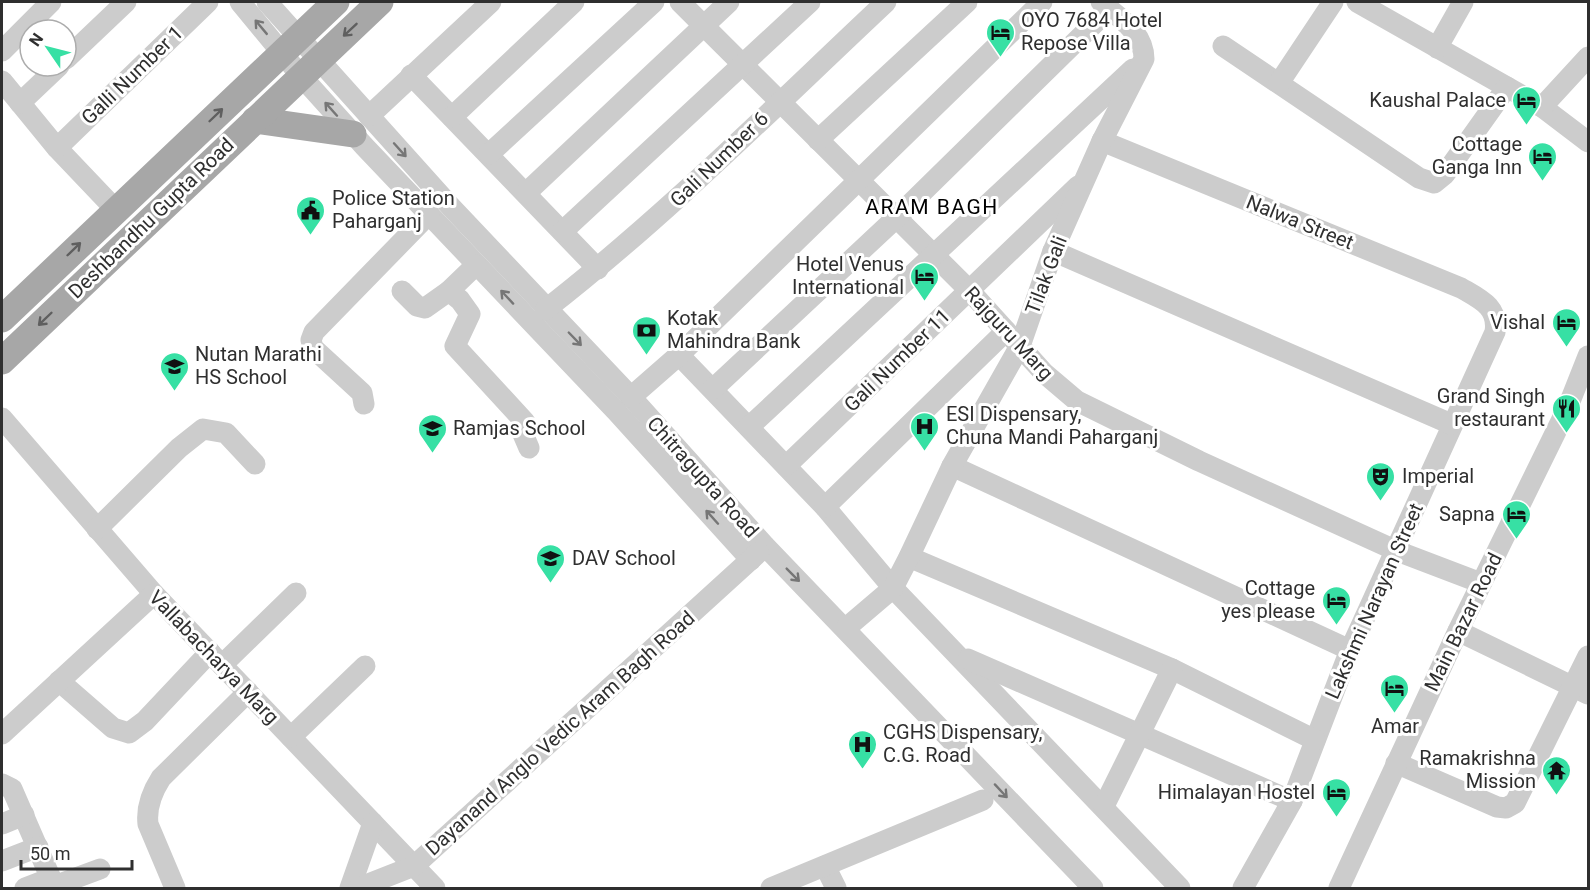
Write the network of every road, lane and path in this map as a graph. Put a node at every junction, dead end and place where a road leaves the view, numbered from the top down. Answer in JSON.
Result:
{"nodes":[{"id":1,"x":51,"y":2,"type":"edge"},
{"id":2,"x":126,"y":2,"type":"edge"},
{"id":3,"x":208,"y":2,"type":"edge"},
{"id":4,"x":240,"y":2,"type":"edge"},
{"id":5,"x":267,"y":2,"type":"edge"},
{"id":6,"x":336,"y":2,"type":"edge"},
{"id":7,"x":380,"y":2,"type":"edge"},
{"id":8,"x":491,"y":2,"type":"edge"},
{"id":9,"x":574,"y":2,"type":"edge"},
{"id":10,"x":654,"y":2,"type":"edge"},
{"id":11,"x":680,"y":2,"type":"edge"},
{"id":12,"x":729,"y":2,"type":"edge"},
{"id":13,"x":810,"y":2,"type":"edge"},
{"id":14,"x":886,"y":2,"type":"edge"},
{"id":15,"x":967,"y":2,"type":"edge"},
{"id":16,"x":1042,"y":2,"type":"edge"},
{"id":17,"x":1333,"y":2,"type":"edge"},
{"id":18,"x":1357,"y":2,"type":"edge"},
{"id":19,"x":1463,"y":2,"type":"edge"},
{"id":20,"x":1105,"y":5,"type":"edge"},
{"id":21,"x":704,"y":26,"type":"junction"},
{"id":22,"x":290,"y":44,"type":"junction"},
{"id":23,"x":1223,"y":46,"type":"dead end"},
{"id":24,"x":78,"y":48,"type":"edge"},
{"id":25,"x":1437,"y":48,"type":"junction"},
{"id":26,"x":2,"y":51,"type":"edge"},
{"id":27,"x":1588,"y":57,"type":"edge"},
{"id":28,"x":1144,"y":59,"type":"junction"},
{"id":29,"x":743,"y":66,"type":"junction"},
{"id":30,"x":310,"y":67,"type":"junction"},
{"id":31,"x":411,"y":75,"type":"junction"},
{"id":32,"x":46,"y":78,"type":"edge"},
{"id":33,"x":1279,"y":83,"type":"junction"},
{"id":34,"x":3,"y":86,"type":"edge"},
{"id":35,"x":1507,"y":87,"type":"junction"},
{"id":36,"x":780,"y":102,"type":"junction"},
{"id":37,"x":20,"y":103,"type":"junction"},
{"id":38,"x":1542,"y":107,"type":"junction"},
{"id":39,"x":452,"y":117,"type":"junction"},
{"id":40,"x":255,"y":120,"type":"junction"},
{"id":41,"x":361,"y":125,"type":"junction"},
{"id":42,"x":818,"y":140,"type":"junction"},
{"id":43,"x":1102,"y":141,"type":"junction"},
{"id":44,"x":1588,"y":142,"type":"edge"},
{"id":45,"x":57,"y":148,"type":"junction"},
{"id":46,"x":489,"y":154,"type":"junction"},
{"id":47,"x":857,"y":179,"type":"junction"},
{"id":48,"x":1085,"y":179,"type":"junction"},
{"id":49,"x":526,"y":193,"type":"junction"},
{"id":50,"x":116,"y":210,"type":"junction"},
{"id":51,"x":429,"y":214,"type":"junction"},
{"id":52,"x":896,"y":218,"type":"junction"},
{"id":53,"x":563,"y":231,"type":"junction"},
{"id":54,"x":1053,"y":251,"type":"junction"},
{"id":55,"x":934,"y":254,"type":"junction"},
{"id":56,"x":476,"y":265,"type":"junction"},
{"id":57,"x":598,"y":269,"type":"junction"},
{"id":58,"x":969,"y":290,"type":"junction"},
{"id":59,"x":402,"y":291,"type":"dead end"},
{"id":60,"x":449,"y":291,"type":"junction"},
{"id":61,"x":5,"y":309,"type":"edge"},
{"id":62,"x":546,"y":310,"type":"junction"},
{"id":63,"x":1493,"y":311,"type":"joint"},
{"id":64,"x":1013,"y":339,"type":"junction"},
{"id":65,"x":679,"y":355,"type":"junction"},
{"id":66,"x":1588,"y":356,"type":"edge"},
{"id":67,"x":2,"y":361,"type":"edge"},
{"id":68,"x":713,"y":388,"type":"junction"},
{"id":69,"x":631,"y":397,"type":"junction"},
{"id":70,"x":364,"y":404,"type":"dead end"},
{"id":71,"x":2,"y":418,"type":"edge"},
{"id":72,"x":1451,"y":424,"type":"junction"},
{"id":73,"x":749,"y":427,"type":"junction"},
{"id":74,"x":529,"y":448,"type":"dead end"},
{"id":75,"x":255,"y":464,"type":"dead end"},
{"id":76,"x":786,"y":466,"type":"junction"},
{"id":77,"x":952,"y":466,"type":"junction"},
{"id":78,"x":825,"y":507,"type":"junction"},
{"id":79,"x":97,"y":529,"type":"junction"},
{"id":80,"x":1397,"y":551,"type":"junction"},
{"id":81,"x":758,"y":553,"type":"junction"},
{"id":82,"x":909,"y":557,"type":"junction"},
{"id":83,"x":1481,"y":583,"type":"junction"},
{"id":84,"x":893,"y":588,"type":"junction"},
{"id":85,"x":296,"y":592,"type":"dead end"},
{"id":86,"x":154,"y":594,"type":"junction"},
{"id":87,"x":846,"y":628,"type":"junction"},
{"id":88,"x":1458,"y":631,"type":"junction"},
{"id":89,"x":1350,"y":650,"type":"junction"},
{"id":90,"x":956,"y":654,"type":"junction"},
{"id":91,"x":1588,"y":656,"type":"edge"},
{"id":92,"x":216,"y":659,"type":"junction"},
{"id":93,"x":365,"y":666,"type":"dead end"},
{"id":94,"x":1172,"y":669,"type":"junction"},
{"id":95,"x":59,"y":681,"type":"junction"},
{"id":96,"x":1581,"y":690,"type":"edge"},
{"id":97,"x":248,"y":692,"type":"junction"},
{"id":98,"x":2,"y":734,"type":"edge"},
{"id":99,"x":1138,"y":734,"type":"junction"},
{"id":100,"x":291,"y":737,"type":"junction"},
{"id":101,"x":1315,"y":741,"type":"junction"},
{"id":102,"x":1396,"y":763,"type":"junction"},
{"id":103,"x":2,"y":784,"type":"edge"},
{"id":104,"x":983,"y":800,"type":"dead end"},
{"id":105,"x":1292,"y":801,"type":"junction"},
{"id":106,"x":1104,"y":806,"type":"junction"},
{"id":107,"x":24,"y":815,"type":"junction"},
{"id":108,"x":373,"y":823,"type":"junction"},
{"id":109,"x":2,"y":824,"type":"edge"},
{"id":110,"x":38,"y":847,"type":"junction"},
{"id":111,"x":2,"y":861,"type":"edge"},
{"id":112,"x":414,"y":866,"type":"junction"},
{"id":113,"x":825,"y":866,"type":"junction"},
{"id":114,"x":100,"y":869,"type":"dead end"},
{"id":115,"x":53,"y":884,"type":"edge"},
{"id":116,"x":25,"y":888,"type":"edge"},
{"id":117,"x":176,"y":888,"type":"edge"},
{"id":118,"x":350,"y":888,"type":"edge"},
{"id":119,"x":358,"y":888,"type":"edge"},
{"id":120,"x":435,"y":888,"type":"edge"},
{"id":121,"x":771,"y":888,"type":"edge"},
{"id":122,"x":836,"y":888,"type":"edge"},
{"id":123,"x":1093,"y":888,"type":"edge"},
{"id":124,"x":1180,"y":888,"type":"edge"},
{"id":125,"x":1243,"y":888,"type":"edge"},
{"id":126,"x":1340,"y":888,"type":"edge"}],
"edges":[{"from":1,"to":26,"type":"street"},
{"from":2,"to":24,"type":"street"},
{"from":3,"to":45,"type":"street","name":"Galli Number 1"},
{"from":22,"to":4,"type":"street","one_way":true},
{"from":5,"to":22,"type":"street"},
{"from":6,"to":22,"type":"main road","name":"Deshbandhu Gupta Road"},
{"from":7,"to":30,"type":"main road","name":"Deshbandhu Gupta Road","one_way":true},
{"from":8,"to":31,"type":"street"},
{"from":9,"to":39,"type":"street"},
{"from":10,"to":46,"type":"street"},
{"from":11,"to":21,"type":"street","name":"Rajguru Marg"},
{"from":12,"to":21,"type":"street"},
{"from":13,"to":29,"type":"street"},
{"from":14,"to":36,"type":"street","name":"Gali Number 6"},
{"from":15,"to":42,"type":"street"},
{"from":16,"to":47,"type":"street"},
{"from":17,"to":33,"type":"street"},
{"from":18,"to":25,"type":"street"},
{"from":19,"to":25,"type":"street"},
{"from":20,"to":28,"type":"street"},
{"from":20,"to":52,"type":"street"},
{"from":21,"to":29,"type":"street","name":"Rajguru Marg"},
{"from":21,"to":49,"type":"street"},
{"from":22,"to":30,"type":"street","name":"Chitragupta Road"},
{"from":50,"to":22,"type":"main road","name":"Deshbandhu Gupta Road","one_way":true},
{"from":23,"to":33,"type":"street"},
{"from":25,"to":35,"type":"street"},
{"from":27,"to":38,"type":"street"},
{"from":28,"to":43,"type":"street","name":"Tilak Gali"},
{"from":28,"to":55,"type":"street"},
{"from":29,"to":36,"type":"street","name":"Rajguru Marg"},
{"from":29,"to":53,"type":"street"},
{"from":30,"to":40,"type":"main road","name":"Deshbandhu Gupta Road"},
{"from":30,"to":41,"type":"street","name":"Chitragupta Road"},
{"from":31,"to":39,"type":"street"},
{"from":31,"to":41,"type":"street"},
{"from":32,"to":37,"type":"street"},
{"from":33,"to":35,"type":"street"},
{"from":34,"to":37,"type":"street"},
{"from":35,"to":38,"type":"street"},
{"from":36,"to":42,"type":"street","name":"Rajguru Marg"},
{"from":36,"to":57,"type":"street","name":"Gali Number 6"},
{"from":37,"to":45,"type":"street"},
{"from":38,"to":44,"type":"street"},
{"from":39,"to":46,"type":"street"},
{"from":40,"to":41,"type":"main road"},
{"from":40,"to":67,"type":"main road","name":"Deshbandhu Gupta Road","one_way":true},
{"from":41,"to":51,"type":"street","name":"Chitragupta Road"},
{"from":41,"to":62,"type":"street","name":"Chitragupta Road","one_way":true},
{"from":42,"to":47,"type":"street","name":"Rajguru Marg"},
{"from":43,"to":48,"type":"street","name":"Tilak Gali"},
{"from":43,"to":63,"type":"street","name":"Nalwa Street"},
{"from":45,"to":50,"type":"street"},
{"from":46,"to":49,"type":"street"},
{"from":47,"to":52,"type":"street","name":"Rajguru Marg"},
{"from":47,"to":65,"type":"street"},
{"from":48,"to":54,"type":"street","name":"Tilak Gali"},
{"from":48,"to":58,"type":"street","name":"Gali Number 11"},
{"from":49,"to":53,"type":"street"},
{"from":61,"to":50,"type":"main road","name":"Deshbandhu Gupta Road","one_way":true},
{"from":51,"to":56,"type":"street","name":"Chitragupta Road"},
{"from":51,"to":70,"type":"street"},
{"from":52,"to":55,"type":"street","name":"Rajguru Marg"},
{"from":52,"to":68,"type":"street"},
{"from":53,"to":57,"type":"street"},
{"from":54,"to":64,"type":"street","name":"Tilak Gali"},
{"from":54,"to":72,"type":"street"},
{"from":55,"to":58,"type":"street","name":"Rajguru Marg"},
{"from":55,"to":73,"type":"street"},
{"from":56,"to":60,"type":"street"},
{"from":81,"to":56,"type":"street","name":"Chitragupta Road","one_way":true},
{"from":57,"to":62,"type":"street","name":"Gali Number 6"},
{"from":58,"to":64,"type":"street","name":"Rajguru Marg"},
{"from":58,"to":76,"type":"street","name":"Gali Number 11"},
{"from":59,"to":60,"type":"street"},
{"from":60,"to":74,"type":"street"},
{"from":62,"to":69,"type":"street","name":"Chitragupta Road","one_way":true},
{"from":63,"to":72,"type":"street","name":"Lakshmi Narayan Street"},
{"from":64,"to":77,"type":"street","name":"Tilak Gali"},
{"from":64,"to":78,"type":"street"},
{"from":64,"to":80,"type":"street","name":"Rajguru Marg"},
{"from":65,"to":68,"type":"street"},
{"from":65,"to":69,"type":"street"},
{"from":66,"to":83,"type":"street","name":"Main Bazar Road"},
{"from":68,"to":73,"type":"street"},
{"from":69,"to":81,"type":"street","name":"Chitragupta Road"},
{"from":71,"to":79,"type":"street","name":"Vallabacharya Marg"},
{"from":72,"to":80,"type":"street","name":"Lakshmi Narayan Street"},
{"from":73,"to":76,"type":"street"},
{"from":75,"to":79,"type":"street"},
{"from":76,"to":78,"type":"street"},
{"from":77,"to":82,"type":"street","name":"Tilak Gali"},
{"from":77,"to":89,"type":"street"},
{"from":78,"to":84,"type":"street"},
{"from":79,"to":86,"type":"street","name":"Vallabacharya Marg"},
{"from":80,"to":83,"type":"street","name":"Rajguru Marg"},
{"from":80,"to":89,"type":"street","name":"Lakshmi Narayan Street"},
{"from":81,"to":87,"type":"street","name":"Chitragupta Road","one_way":true},
{"from":81,"to":112,"type":"street","name":"Dayanand Anglo Vedic Aram Bagh Road"},
{"from":82,"to":84,"type":"street","name":"Tilak Gali"},
{"from":82,"to":94,"type":"street"},
{"from":83,"to":88,"type":"street","name":"Main Bazar Road"},
{"from":84,"to":87,"type":"street"},
{"from":84,"to":90,"type":"street"},
{"from":85,"to":92,"type":"street"},
{"from":86,"to":92,"type":"street","name":"Vallabacharya Marg"},
{"from":86,"to":95,"type":"street"},
{"from":87,"to":123,"type":"street","name":"Chitragupta Road","one_way":true},
{"from":88,"to":96,"type":"street"},
{"from":88,"to":102,"type":"street","name":"Main Bazar Road"},
{"from":89,"to":101,"type":"street","name":"Lakshmi Narayan Street"},
{"from":90,"to":99,"type":"street"},
{"from":90,"to":106,"type":"street"},
{"from":91,"to":96,"type":"street"},
{"from":92,"to":95,"type":"street"},
{"from":92,"to":97,"type":"street","name":"Vallabacharya Marg"},
{"from":93,"to":100,"type":"street"},
{"from":94,"to":99,"type":"street"},
{"from":94,"to":101,"type":"street"},
{"from":95,"to":98,"type":"street"},
{"from":96,"to":102,"type":"street"},
{"from":97,"to":100,"type":"street","name":"Vallabacharya Marg"},
{"from":97,"to":117,"type":"street"},
{"from":99,"to":105,"type":"street"},
{"from":99,"to":106,"type":"street"},
{"from":100,"to":108,"type":"street","name":"Vallabacharya Marg"},
{"from":101,"to":105,"type":"street","name":"Lakshmi Narayan Street"},
{"from":102,"to":126,"type":"street","name":"Main Bazar Road"},
{"from":103,"to":107,"type":"street"},
{"from":104,"to":113,"type":"street"},
{"from":105,"to":125,"type":"street","name":"Lakshmi Narayan Street"},
{"from":106,"to":124,"type":"street"},
{"from":107,"to":109,"type":"street"},
{"from":107,"to":110,"type":"street"},
{"from":108,"to":112,"type":"street","name":"Vallabacharya Marg"},
{"from":108,"to":118,"type":"street"},
{"from":110,"to":111,"type":"street"},
{"from":110,"to":115,"type":"street"},
{"from":112,"to":119,"type":"street","name":"Dayanand Anglo Vedic Aram Bagh Road"},
{"from":112,"to":120,"type":"street","name":"Vallabacharya Marg"},
{"from":113,"to":121,"type":"street"},
{"from":113,"to":122,"type":"street"},
{"from":114,"to":115,"type":"street"},
{"from":115,"to":116,"type":"street"}]}
